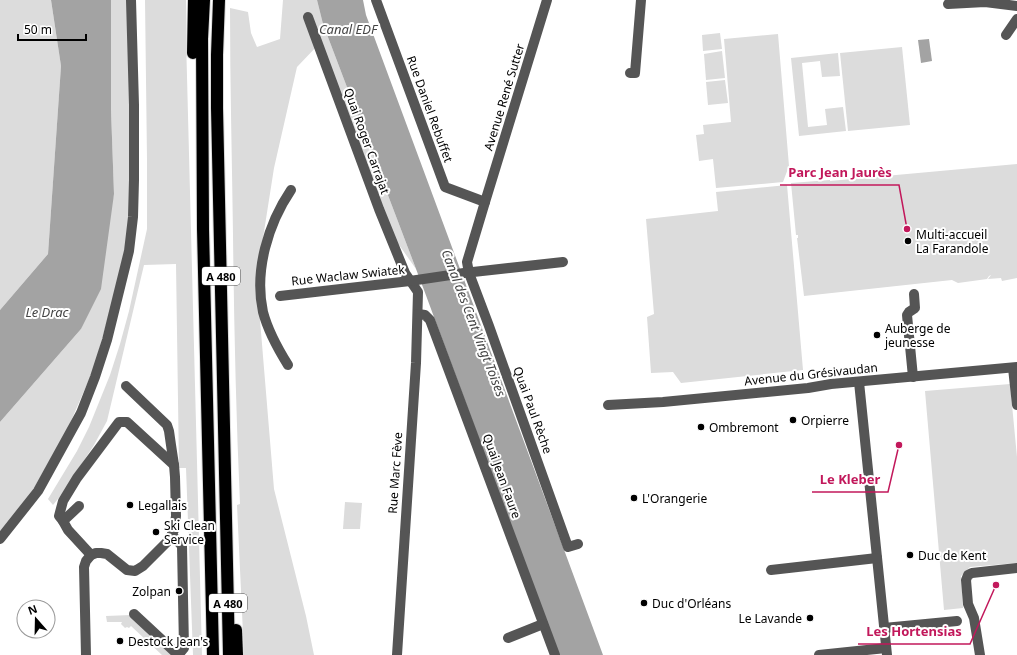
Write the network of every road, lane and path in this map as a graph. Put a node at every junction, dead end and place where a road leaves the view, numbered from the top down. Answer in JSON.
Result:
{"nodes":[{"id":1,"x":131,"y":0,"type":"edge"},
{"id":2,"x":194,"y":0,"type":"edge"},
{"id":3,"x":204,"y":0,"type":"edge"},
{"id":4,"x":219,"y":0,"type":"edge"},
{"id":5,"x":376,"y":0,"type":"edge"},
{"id":6,"x":547,"y":0,"type":"edge"},
{"id":7,"x":641,"y":0,"type":"edge"},
{"id":8,"x":948,"y":4,"type":"dead end"},
{"id":9,"x":1017,"y":6,"type":"edge"},
{"id":10,"x":308,"y":16,"type":"dead end"},
{"id":11,"x":1017,"y":19,"type":"edge"},
{"id":12,"x":1006,"y":34,"type":"dead end"},
{"id":13,"x":630,"y":73,"type":"dead end"},
{"id":14,"x":291,"y":190,"type":"dead end"},
{"id":15,"x":485,"y":202,"type":"junction"},
{"id":16,"x":203,"y":229,"type":"junction"},
{"id":17,"x":563,"y":262,"type":"dead end"},
{"id":18,"x":466,"y":273,"type":"junction"},
{"id":19,"x":411,"y":278,"type":"junction"},
{"id":20,"x":418,"y":292,"type":"joint"},
{"id":21,"x":914,"y":294,"type":"dead end"},
{"id":22,"x":280,"y":296,"type":"dead end"},
{"id":23,"x":418,"y":314,"type":"junction"},
{"id":24,"x":288,"y":365,"type":"dead end"},
{"id":25,"x":1015,"y":368,"type":"edge"},
{"id":26,"x":913,"y":377,"type":"junction"},
{"id":27,"x":860,"y":382,"type":"junction"},
{"id":28,"x":126,"y":386,"type":"dead end"},
{"id":29,"x":608,"y":405,"type":"dead end"},
{"id":30,"x":1017,"y":405,"type":"edge"},
{"id":31,"x":174,"y":465,"type":"junction"},
{"id":32,"x":79,"y":506,"type":"dead end"},
{"id":33,"x":63,"y":521,"type":"junction"},
{"id":34,"x":172,"y":535,"type":"junction"},
{"id":35,"x":0,"y":539,"type":"edge"},
{"id":36,"x":578,"y":544,"type":"dead end"},
{"id":37,"x":227,"y":552,"type":"junction"},
{"id":38,"x":92,"y":555,"type":"junction"},
{"id":39,"x":877,"y":558,"type":"junction"},
{"id":40,"x":1017,"y":568,"type":"edge"},
{"id":41,"x":771,"y":570,"type":"dead end"},
{"id":42,"x":134,"y":614,"type":"dead end"},
{"id":43,"x":957,"y":621,"type":"dead end"},
{"id":44,"x":543,"y":624,"type":"junction"},
{"id":45,"x":884,"y":628,"type":"junction"},
{"id":46,"x":212,"y":635,"type":"junction"},
{"id":47,"x":508,"y":638,"type":"dead end"},
{"id":48,"x":886,"y":652,"type":"edge"},
{"id":49,"x":86,"y":655,"type":"edge"},
{"id":50,"x":208,"y":655,"type":"edge"},
{"id":51,"x":213,"y":655,"type":"edge"},
{"id":52,"x":229,"y":655,"type":"edge"},
{"id":53,"x":237,"y":655,"type":"edge"},
{"id":54,"x":397,"y":655,"type":"edge"},
{"id":55,"x":555,"y":655,"type":"edge"},
{"id":56,"x":819,"y":655,"type":"edge"},
{"id":57,"x":980,"y":655,"type":"edge"}],
"edges":[{"from":1,"to":35,"type":"street"},
{"from":2,"to":16,"type":"highway"},
{"from":3,"to":16,"type":"highway","number":"A 480"},
{"from":4,"to":37,"type":"highway","number":"A 480"},
{"from":5,"to":15,"type":"street","name":"Rue Daniel Rebuffet"},
{"from":6,"to":15,"type":"street","name":"Avenue René Sutter"},
{"from":7,"to":13,"type":"street"},
{"from":8,"to":9,"type":"street"},
{"from":10,"to":19,"type":"street","name":"Quai Roger Carrajat"},
{"from":11,"to":12,"type":"street"},
{"from":14,"to":24,"type":"street"},
{"from":15,"to":18,"type":"street","name":"Avenue René Sutter"},
{"from":16,"to":46,"type":"highway","number":"A 480"},
{"from":17,"to":18,"type":"street","name":"Rue Waclaw Swiatek"},
{"from":18,"to":19,"type":"street","name":"Rue Waclaw Swiatek"},
{"from":18,"to":36,"type":"street","name":"Quai Paul Rèche"},
{"from":19,"to":20,"type":"street","name":"Quai Roger Carrajat"},
{"from":19,"to":22,"type":"street","name":"Rue Waclaw Swiatek"},
{"from":20,"to":23,"type":"street","name":"Rue Marc Fève"},
{"from":21,"to":26,"type":"street"},
{"from":23,"to":44,"type":"street","name":"Quai Jean Faure"},
{"from":23,"to":54,"type":"street","name":"Rue Marc Fève"},
{"from":25,"to":26,"type":"street","name":"Avenue du Grésivaudan"},
{"from":25,"to":30,"type":"street"},
{"from":26,"to":27,"type":"street","name":"Avenue du Grésivaudan"},
{"from":27,"to":29,"type":"street","name":"Avenue du Grésivaudan"},
{"from":27,"to":39,"type":"street"},
{"from":28,"to":31,"type":"street"},
{"from":31,"to":33,"type":"street"},
{"from":31,"to":34,"type":"street"},
{"from":32,"to":33,"type":"street"},
{"from":33,"to":38,"type":"street"},
{"from":34,"to":38,"type":"street"},
{"from":34,"to":42,"type":"street"},
{"from":37,"to":52,"type":"highway","number":"A 480"},
{"from":37,"to":53,"type":"highway"},
{"from":38,"to":49,"type":"street"},
{"from":39,"to":41,"type":"street"},
{"from":39,"to":45,"type":"street"},
{"from":40,"to":57,"type":"street"},
{"from":43,"to":45,"type":"street"},
{"from":44,"to":47,"type":"street"},
{"from":44,"to":55,"type":"street","name":"Quai Jean Faure"},
{"from":45,"to":48,"type":"street"},
{"from":46,"to":50,"type":"highway"},
{"from":46,"to":51,"type":"highway","number":"A 480"},
{"from":48,"to":56,"type":"street"}]}
